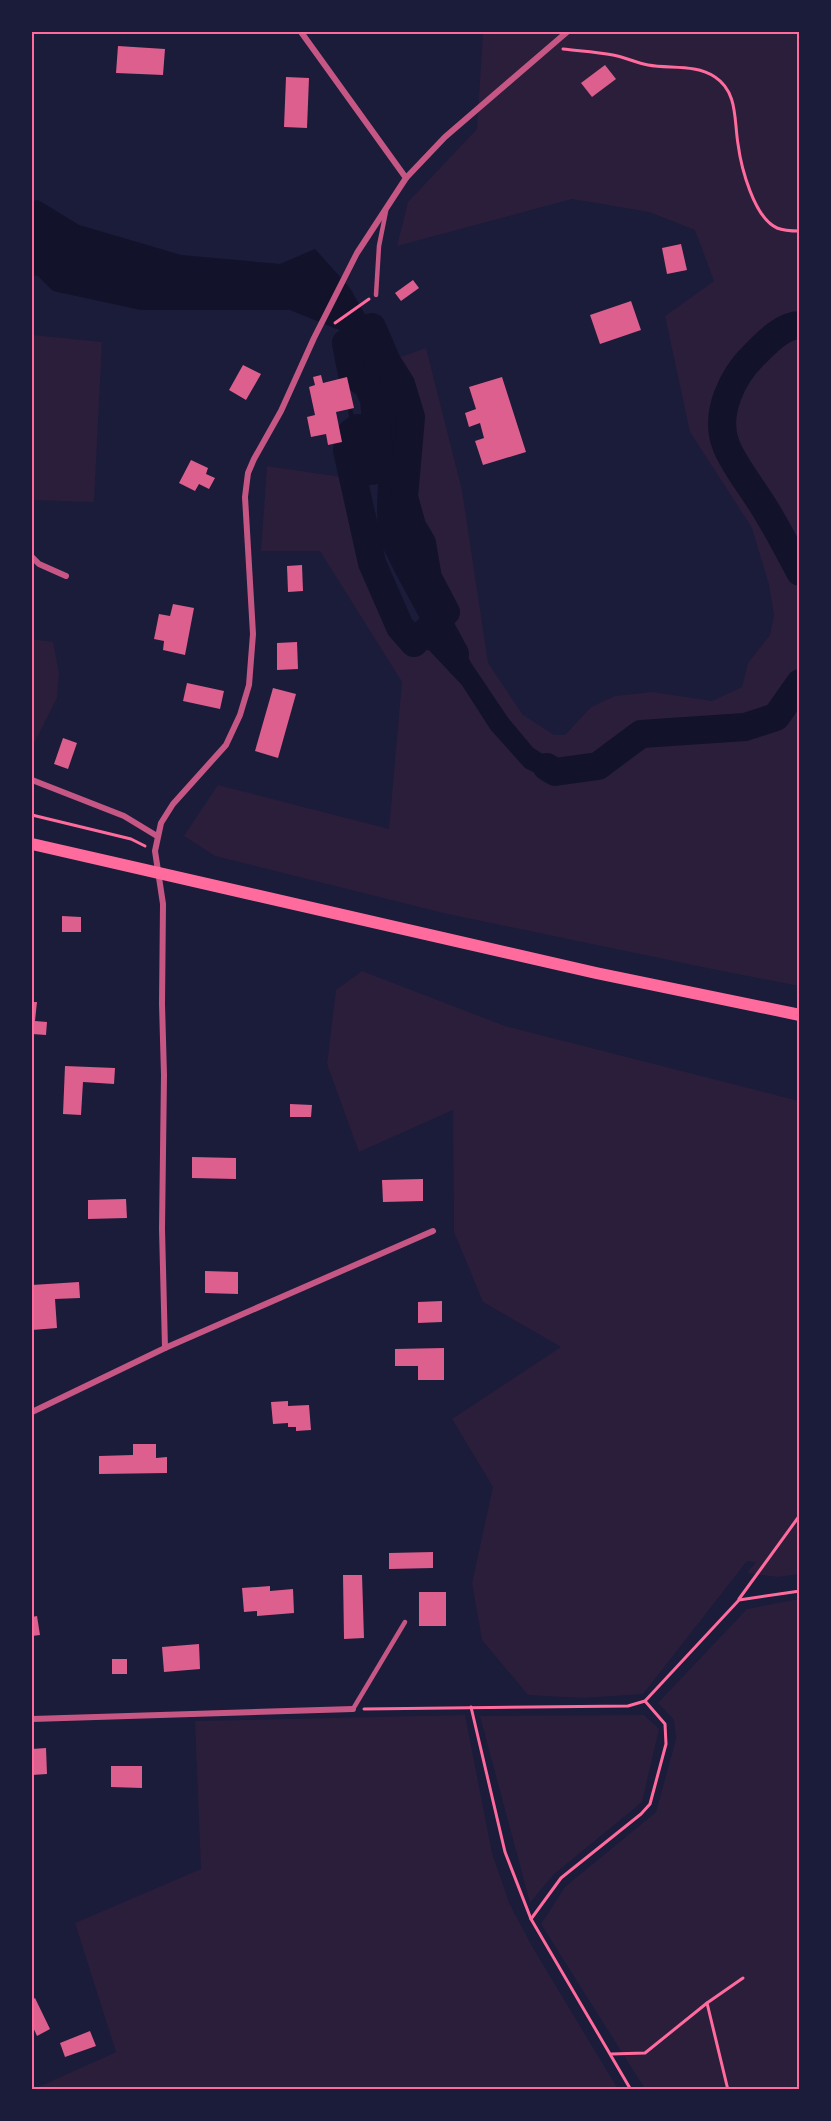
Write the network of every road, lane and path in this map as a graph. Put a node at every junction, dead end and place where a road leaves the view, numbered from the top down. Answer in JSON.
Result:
{"nodes":[{"id":1,"x":301,"y":32,"type":"edge"},
{"id":2,"x":567,"y":32,"type":"edge"},
{"id":3,"x":549,"y":47,"type":"junction"},
{"id":4,"x":406,"y":178,"type":"junction"},
{"id":5,"x":387,"y":204,"type":"junction"},
{"id":6,"x":800,"y":231,"type":"edge"},
{"id":7,"x":376,"y":295,"type":"joint"},
{"id":8,"x":314,"y":338,"type":"junction"},
{"id":9,"x":32,"y":557,"type":"edge"},
{"id":10,"x":66,"y":576,"type":"dead end"},
{"id":11,"x":32,"y":780,"type":"edge"},
{"id":12,"x":32,"y":815,"type":"edge"},
{"id":13,"x":157,"y":836,"type":"junction"},
{"id":14,"x":32,"y":844,"type":"edge"},
{"id":15,"x":155,"y":851,"type":"junction"},
{"id":16,"x":158,"y":872,"type":"junction"},
{"id":17,"x":800,"y":1015,"type":"edge"},
{"id":18,"x":433,"y":1232,"type":"dead end"},
{"id":19,"x":165,"y":1348,"type":"junction"},
{"id":20,"x":32,"y":1412,"type":"edge"},
{"id":21,"x":800,"y":1515,"type":"edge"},
{"id":22,"x":800,"y":1591,"type":"edge"},
{"id":23,"x":739,"y":1600,"type":"junction"},
{"id":24,"x":405,"y":1622,"type":"dead end"},
{"id":25,"x":645,"y":1701,"type":"junction"},
{"id":26,"x":471,"y":1707,"type":"junction"},
{"id":27,"x":353,"y":1709,"type":"junction"},
{"id":28,"x":32,"y":1719,"type":"edge"},
{"id":29,"x":531,"y":1919,"type":"junction"},
{"id":30,"x":743,"y":1978,"type":"dead end"},
{"id":31,"x":707,"y":2003,"type":"junction"},
{"id":32,"x":610,"y":2054,"type":"junction"},
{"id":33,"x":631,"y":2090,"type":"edge"},
{"id":34,"x":728,"y":2090,"type":"edge"}],
"edges":[{"from":1,"to":4,"type":"street"},
{"from":2,"to":3,"type":"street"},
{"from":3,"to":4,"type":"street"},
{"from":3,"to":6,"type":"path"},
{"from":4,"to":5,"type":"street"},
{"from":5,"to":7,"type":"lane"},
{"from":5,"to":8,"type":"street"},
{"from":7,"to":8,"type":"path"},
{"from":8,"to":13,"type":"street"},
{"from":9,"to":10,"type":"street"},
{"from":11,"to":13,"type":"street"},
{"from":12,"to":15,"type":"path"},
{"from":13,"to":15,"type":"street"},
{"from":14,"to":16,"type":"main road"},
{"from":15,"to":16,"type":"street"},
{"from":16,"to":17,"type":"main road"},
{"from":16,"to":19,"type":"street"},
{"from":18,"to":19,"type":"street"},
{"from":19,"to":20,"type":"street"},
{"from":21,"to":23,"type":"path"},
{"from":22,"to":23,"type":"path"},
{"from":23,"to":25,"type":"path"},
{"from":24,"to":27,"type":"lane"},
{"from":25,"to":26,"type":"path"},
{"from":25,"to":29,"type":"path"},
{"from":26,"to":27,"type":"path"},
{"from":26,"to":29,"type":"path"},
{"from":27,"to":28,"type":"street"},
{"from":29,"to":32,"type":"path"},
{"from":30,"to":31,"type":"path"},
{"from":31,"to":32,"type":"path"},
{"from":31,"to":34,"type":"path"},
{"from":32,"to":33,"type":"path"}]}
